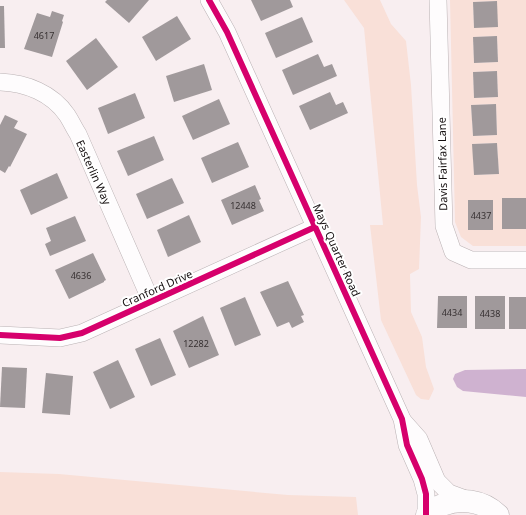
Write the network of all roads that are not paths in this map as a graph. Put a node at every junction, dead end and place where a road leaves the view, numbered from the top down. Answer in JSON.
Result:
{"nodes":[{"id":1,"x":209,"y":0,"type":"edge"},
{"id":2,"x":438,"y":0,"type":"edge"},
{"id":3,"x":0,"y":82,"type":"edge"},
{"id":4,"x":315,"y":227,"type":"junction"},
{"id":5,"x":526,"y":260,"type":"edge"},
{"id":6,"x":151,"y":301,"type":"junction"},
{"id":7,"x":0,"y":334,"type":"edge"},
{"id":8,"x":402,"y":419,"type":"junction"},
{"id":9,"x":468,"y":500,"type":"junction"},
{"id":10,"x":427,"y":515,"type":"edge"},
{"id":11,"x":498,"y":515,"type":"edge"}],
"edges":[{"from":1,"to":4,"type":"street","name":"Mays Quarter Road"},
{"from":2,"to":5,"type":"street","name":"Davis Fairfax Lane"},
{"from":3,"to":6,"type":"street","name":"Easterlin Way"},
{"from":4,"to":6,"type":"street","name":"Cranford Drive"},
{"from":4,"to":8,"type":"street","name":"Mays Quarter Road"},
{"from":6,"to":7,"type":"street","name":"Cranford Drive"},
{"from":8,"to":9,"type":"street","name":"Mays Quarter Road"},
{"from":8,"to":10,"type":"street","name":"Mays Quarter Road"},
{"from":9,"to":10,"type":"street"},
{"from":9,"to":11,"type":"street"}]}
